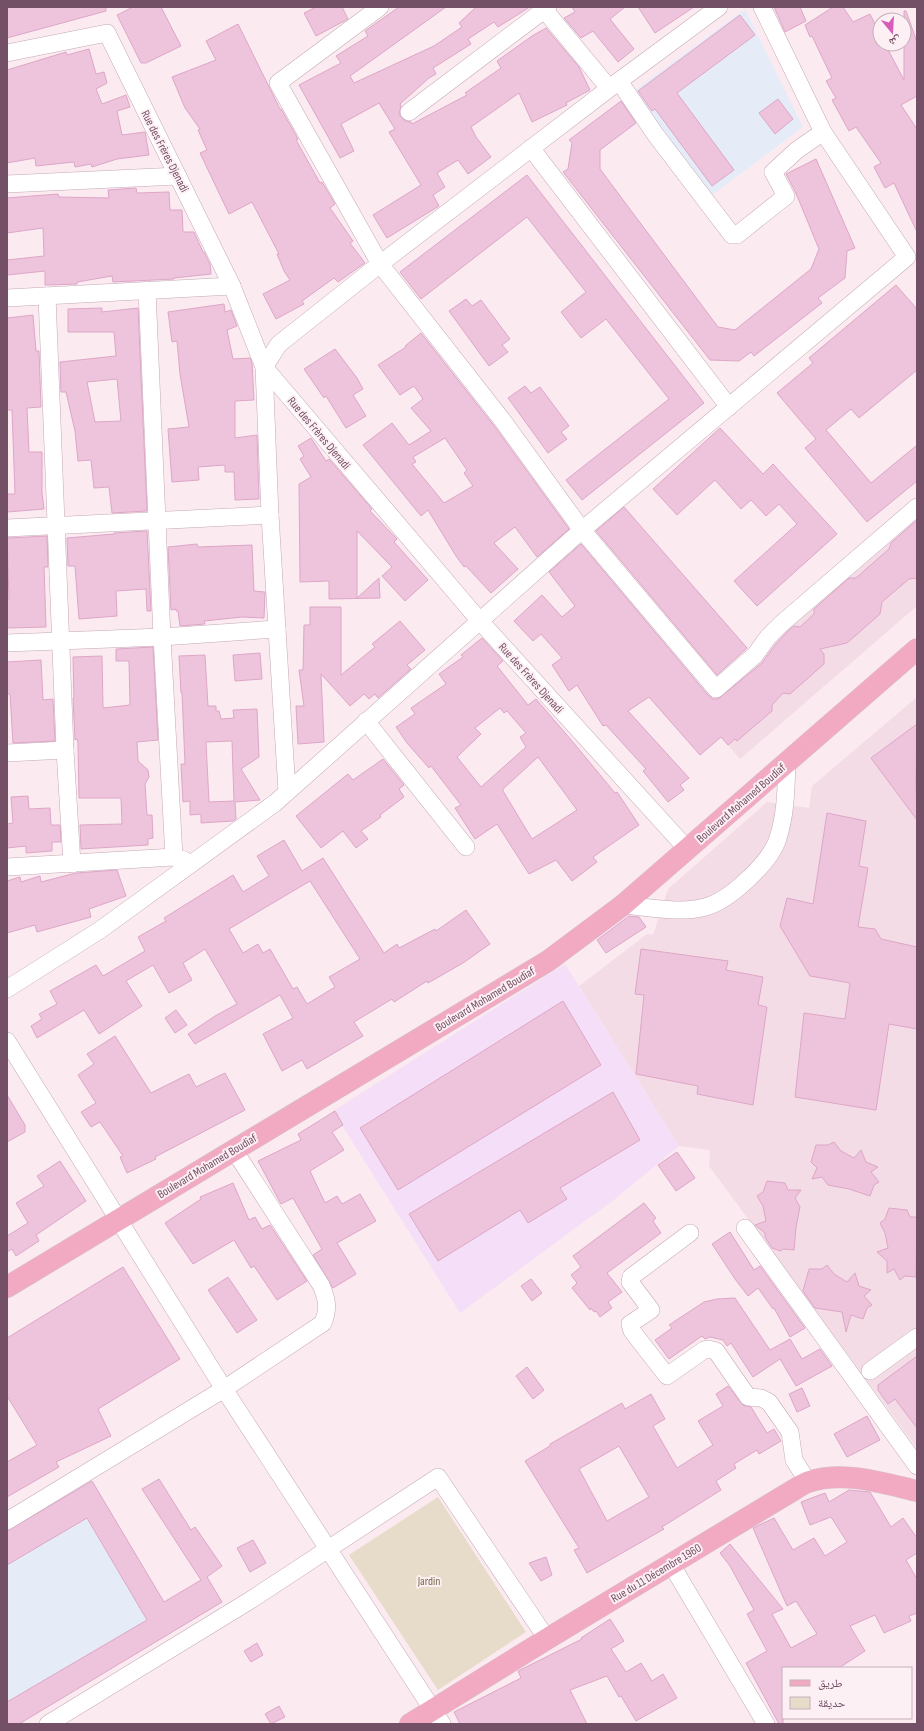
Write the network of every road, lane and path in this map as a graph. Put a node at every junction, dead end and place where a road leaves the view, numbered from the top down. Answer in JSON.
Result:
{"nodes":[{"id":1,"x":380,"y":7,"type":"edge"},
{"id":2,"x":762,"y":7,"type":"edge"},
{"id":3,"x":545,"y":8,"type":"edge"},
{"id":4,"x":714,"y":9,"type":"edge"},
{"id":5,"x":7,"y":53,"type":"edge"},
{"id":6,"x":614,"y":84,"type":"junction"},
{"id":7,"x":409,"y":112,"type":"dead end"},
{"id":8,"x":823,"y":132,"type":"junction"},
{"id":9,"x":531,"y":148,"type":"junction"},
{"id":10,"x":178,"y":176,"type":"junction"},
{"id":11,"x":7,"y":184,"type":"edge"},
{"id":12,"x":380,"y":264,"type":"junction"},
{"id":13,"x":232,"y":286,"type":"junction"},
{"id":14,"x":148,"y":290,"type":"junction"},
{"id":15,"x":48,"y":296,"type":"junction"},
{"id":16,"x":7,"y":298,"type":"edge"},
{"id":17,"x":264,"y":367,"type":"junction"},
{"id":18,"x":729,"y":406,"type":"junction"},
{"id":19,"x":917,"y":507,"type":"edge"},
{"id":20,"x":270,"y":515,"type":"junction"},
{"id":21,"x":157,"y":521,"type":"junction"},
{"id":22,"x":56,"y":525,"type":"junction"},
{"id":23,"x":7,"y":528,"type":"edge"},
{"id":24,"x":582,"y":530,"type":"junction"},
{"id":25,"x":479,"y":620,"type":"junction"},
{"id":26,"x":277,"y":629,"type":"junction"},
{"id":27,"x":162,"y":637,"type":"junction"},
{"id":28,"x":61,"y":641,"type":"junction"},
{"id":29,"x":7,"y":643,"type":"edge"},
{"id":30,"x":917,"y":648,"type":"edge"},
{"id":31,"x":366,"y":720,"type":"junction"},
{"id":32,"x":65,"y":750,"type":"junction"},
{"id":33,"x":7,"y":753,"type":"edge"},
{"id":34,"x":787,"y":762,"type":"junction"},
{"id":35,"x":287,"y":792,"type":"junction"},
{"id":36,"x":466,"y":847,"type":"dead end"},
{"id":37,"x":688,"y":850,"type":"junction"},
{"id":38,"x":174,"y":857,"type":"junction"},
{"id":39,"x":192,"y":862,"type":"junction"},
{"id":40,"x":72,"y":864,"type":"junction"},
{"id":41,"x":7,"y":867,"type":"edge"},
{"id":42,"x":623,"y":905,"type":"junction"},
{"id":43,"x":7,"y":989,"type":"edge"},
{"id":44,"x":7,"y":1041,"type":"edge"},
{"id":45,"x":234,"y":1150,"type":"junction"},
{"id":46,"x":118,"y":1219,"type":"junction"},
{"id":47,"x":745,"y":1228,"type":"dead end"},
{"id":48,"x":690,"y":1233,"type":"dead end"},
{"id":49,"x":7,"y":1287,"type":"edge"},
{"id":50,"x":917,"y":1338,"type":"edge"},
{"id":51,"x":870,"y":1371,"type":"dead end"},
{"id":52,"x":224,"y":1389,"type":"junction"},
{"id":53,"x":917,"y":1466,"type":"edge"},
{"id":54,"x":808,"y":1482,"type":"junction"},
{"id":55,"x":917,"y":1491,"type":"edge"},
{"id":56,"x":7,"y":1521,"type":"edge"},
{"id":57,"x":328,"y":1549,"type":"junction"},
{"id":58,"x":671,"y":1564,"type":"junction"},
{"id":59,"x":547,"y":1639,"type":"junction"},
{"id":60,"x":437,"y":1717,"type":"edge"},
{"id":61,"x":48,"y":1724,"type":"edge"},
{"id":62,"x":410,"y":1724,"type":"edge"},
{"id":63,"x":766,"y":1724,"type":"edge"}],
"edges":[{"from":1,"to":12,"type":"street"},
{"from":2,"to":8,"type":"street"},
{"from":3,"to":6,"type":"street"},
{"from":3,"to":7,"type":"street"},
{"from":4,"to":6,"type":"street"},
{"from":5,"to":10,"type":"street","name":"Rue des Frères Djenadi"},
{"from":6,"to":8,"type":"street"},
{"from":6,"to":9,"type":"street"},
{"from":8,"to":18,"type":"street"},
{"from":9,"to":12,"type":"street"},
{"from":9,"to":18,"type":"street"},
{"from":10,"to":11,"type":"street"},
{"from":10,"to":13,"type":"street","name":"Rue des Frères Djenadi"},
{"from":12,"to":17,"type":"street"},
{"from":12,"to":24,"type":"street"},
{"from":13,"to":14,"type":"street"},
{"from":13,"to":17,"type":"street","name":"Rue des Frères Djenadi"},
{"from":14,"to":15,"type":"street"},
{"from":14,"to":21,"type":"street"},
{"from":15,"to":16,"type":"street"},
{"from":15,"to":22,"type":"street"},
{"from":17,"to":20,"type":"street"},
{"from":17,"to":25,"type":"street","name":"Rue des Frères Djenadi"},
{"from":18,"to":24,"type":"street"},
{"from":19,"to":24,"type":"street"},
{"from":20,"to":21,"type":"street"},
{"from":20,"to":26,"type":"street"},
{"from":21,"to":22,"type":"street"},
{"from":21,"to":27,"type":"street"},
{"from":22,"to":23,"type":"street"},
{"from":22,"to":28,"type":"street"},
{"from":24,"to":25,"type":"street"},
{"from":25,"to":31,"type":"street"},
{"from":25,"to":37,"type":"street","name":"Rue des Frères Djenadi"},
{"from":26,"to":27,"type":"street"},
{"from":26,"to":35,"type":"street"},
{"from":27,"to":28,"type":"street"},
{"from":27,"to":38,"type":"street"},
{"from":28,"to":29,"type":"street"},
{"from":28,"to":32,"type":"street"},
{"from":30,"to":34,"type":"main road","name":"Boulevard Mohamed Boudiaf"},
{"from":31,"to":35,"type":"street"},
{"from":31,"to":36,"type":"street"},
{"from":32,"to":33,"type":"street"},
{"from":32,"to":40,"type":"street"},
{"from":34,"to":37,"type":"main road","name":"Boulevard Mohamed Boudiaf"},
{"from":34,"to":42,"type":"street"},
{"from":35,"to":39,"type":"street"},
{"from":37,"to":42,"type":"main road","name":"Boulevard Mohamed Boudiaf"},
{"from":38,"to":39,"type":"street"},
{"from":38,"to":40,"type":"street"},
{"from":39,"to":43,"type":"street"},
{"from":40,"to":41,"type":"street"},
{"from":42,"to":45,"type":"main road","name":"Boulevard Mohamed Boudiaf"},
{"from":44,"to":46,"type":"street"},
{"from":45,"to":46,"type":"main road","name":"Boulevard Mohamed Boudiaf"},
{"from":45,"to":52,"type":"street"},
{"from":46,"to":49,"type":"main road","name":"Boulevard Mohamed Boudiaf"},
{"from":46,"to":52,"type":"street"},
{"from":47,"to":53,"type":"street"},
{"from":48,"to":54,"type":"street"},
{"from":50,"to":51,"type":"street"},
{"from":52,"to":56,"type":"street"},
{"from":52,"to":57,"type":"street"},
{"from":54,"to":55,"type":"main road","name":"Rue du 11 Décembre 1960"},
{"from":54,"to":58,"type":"main road","name":"Rue du 11 Décembre 1960"},
{"from":57,"to":59,"type":"street"},
{"from":57,"to":60,"type":"street"},
{"from":57,"to":61,"type":"street"},
{"from":58,"to":59,"type":"main road","name":"Rue du 11 Décembre 1960"},
{"from":58,"to":63,"type":"street"},
{"from":59,"to":60,"type":"main road","name":"Rue du 11 Décembre 1960"},
{"from":60,"to":62,"type":"main road","name":"Rue du 11 Décembre 1960"}]}
